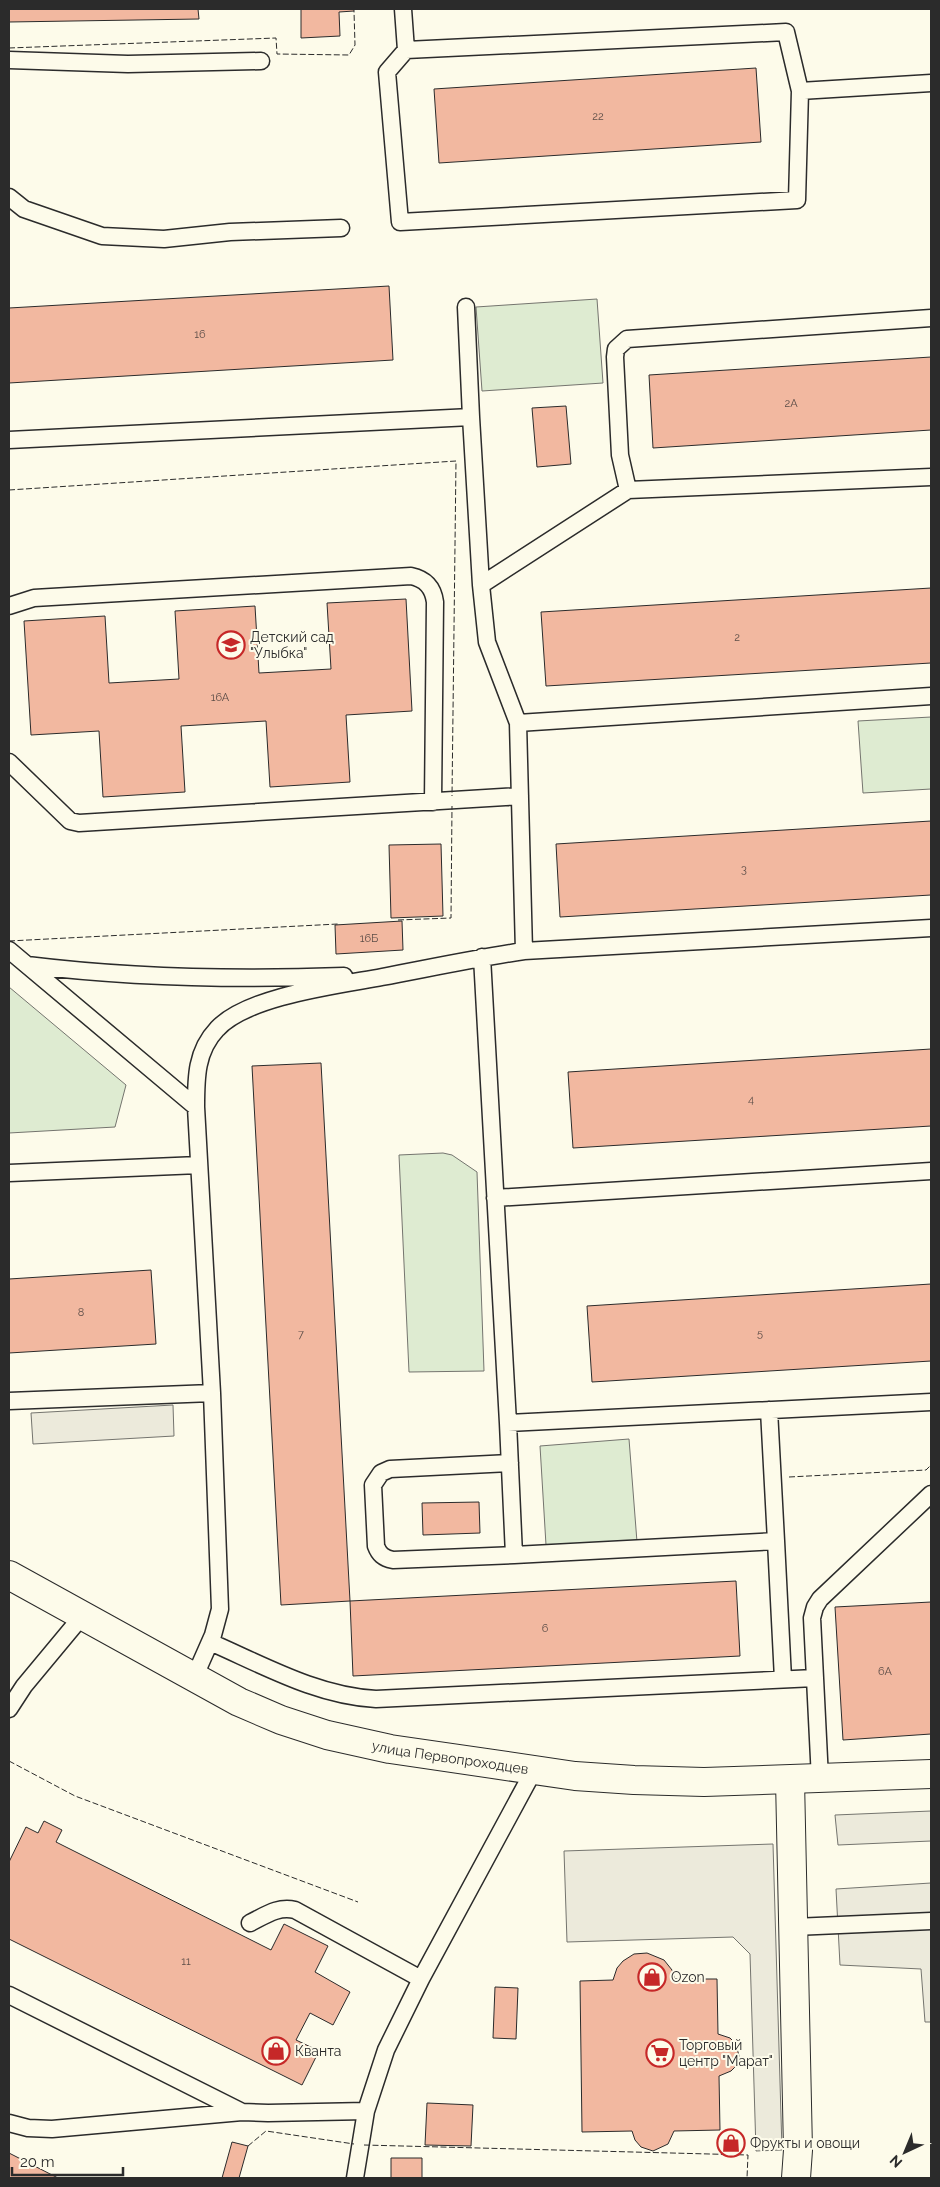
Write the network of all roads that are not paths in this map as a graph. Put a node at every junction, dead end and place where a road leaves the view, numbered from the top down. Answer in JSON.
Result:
{"nodes":[{"id":1,"x":403,"y":9,"type":"edge"},
{"id":2,"x":406,"y":50,"type":"junction"},
{"id":3,"x":9,"y":60,"type":"edge"},
{"id":4,"x":261,"y":61,"type":"dead end"},
{"id":5,"x":931,"y":83,"type":"edge"},
{"id":6,"x":800,"y":90,"type":"junction"},
{"id":7,"x":9,"y":196,"type":"edge"},
{"id":8,"x":341,"y":228,"type":"dead end"},
{"id":9,"x":466,"y":307,"type":"dead end"},
{"id":10,"x":931,"y":318,"type":"edge"},
{"id":11,"x":472,"y":417,"type":"junction"},
{"id":12,"x":9,"y":440,"type":"edge"},
{"id":13,"x":931,"y":476,"type":"edge"},
{"id":14,"x":628,"y":490,"type":"junction"},
{"id":15,"x":481,"y":585,"type":"junction"},
{"id":16,"x":9,"y":606,"type":"edge"},
{"id":17,"x":931,"y":696,"type":"edge"},
{"id":18,"x":518,"y":723,"type":"junction"},
{"id":19,"x":9,"y":762,"type":"edge"},
{"id":20,"x":520,"y":796,"type":"junction"},
{"id":21,"x":433,"y":802,"type":"junction"},
{"id":22,"x":931,"y":928,"type":"edge"},
{"id":23,"x":9,"y":950,"type":"edge"},
{"id":24,"x":524,"y":952,"type":"junction"},
{"id":25,"x":482,"y":957,"type":"junction"},
{"id":26,"x":27,"y":965,"type":"junction"},
{"id":27,"x":394,"y":975,"type":"junction"},
{"id":28,"x":196,"y":1107,"type":"junction"},
{"id":29,"x":200,"y":1164,"type":"junction"},
{"id":30,"x":931,"y":1171,"type":"edge"},
{"id":31,"x":9,"y":1173,"type":"edge"},
{"id":32,"x":495,"y":1198,"type":"junction"},
{"id":33,"x":212,"y":1394,"type":"junction"},
{"id":34,"x":9,"y":1401,"type":"edge"},
{"id":35,"x":931,"y":1402,"type":"edge"},
{"id":36,"x":769,"y":1410,"type":"junction"},
{"id":37,"x":508,"y":1423,"type":"junction"},
{"id":38,"x":510,"y":1463,"type":"junction"},
{"id":39,"x":931,"y":1494,"type":"edge"},
{"id":40,"x":776,"y":1541,"type":"junction"},
{"id":41,"x":514,"y":1555,"type":"junction"},
{"id":42,"x":9,"y":1575,"type":"edge"},
{"id":43,"x":83,"y":1615,"type":"junction"},
{"id":44,"x":210,"y":1642,"type":"junction"},
{"id":45,"x":194,"y":1678,"type":"junction"},
{"id":46,"x":815,"y":1678,"type":"junction"},
{"id":47,"x":783,"y":1679,"type":"junction"},
{"id":48,"x":9,"y":1709,"type":"edge"},
{"id":49,"x":534,"y":1770,"type":"junction"},
{"id":50,"x":931,"y":1774,"type":"edge"},
{"id":51,"x":820,"y":1779,"type":"junction"},
{"id":52,"x":790,"y":1780,"type":"junction"},
{"id":53,"x":931,"y":1921,"type":"edge"},
{"id":54,"x":250,"y":1923,"type":"dead end"},
{"id":55,"x":794,"y":1927,"type":"junction"},
{"id":56,"x":421,"y":1979,"type":"junction"},
{"id":57,"x":9,"y":1995,"type":"edge"},
{"id":58,"x":366,"y":2111,"type":"junction"},
{"id":59,"x":242,"y":2112,"type":"junction"},
{"id":60,"x":9,"y":2123,"type":"edge"},
{"id":61,"x":355,"y":2178,"type":"edge"},
{"id":62,"x":796,"y":2178,"type":"edge"}],
"edges":[{"from":1,"to":2,"type":"lane"},
{"from":2,"to":6,"type":"lane"},
{"from":2,"to":6,"type":"lane"},
{"from":3,"to":4,"type":"lane"},
{"from":5,"to":6,"type":"lane"},
{"from":7,"to":8,"type":"lane"},
{"from":9,"to":11,"type":"lane"},
{"from":10,"to":14,"type":"lane"},
{"from":11,"to":12,"type":"lane"},
{"from":11,"to":15,"type":"lane"},
{"from":13,"to":14,"type":"lane"},
{"from":14,"to":15,"type":"lane"},
{"from":15,"to":18,"type":"lane"},
{"from":16,"to":21,"type":"lane"},
{"from":17,"to":18,"type":"lane"},
{"from":18,"to":20,"type":"lane"},
{"from":19,"to":21,"type":"lane"},
{"from":20,"to":21,"type":"lane"},
{"from":20,"to":24,"type":"lane"},
{"from":22,"to":24,"type":"lane"},
{"from":23,"to":26,"type":"lane"},
{"from":24,"to":25,"type":"lane"},
{"from":25,"to":27,"type":"lane"},
{"from":25,"to":32,"type":"lane"},
{"from":26,"to":27,"type":"lane"},
{"from":26,"to":28,"type":"lane"},
{"from":27,"to":28,"type":"lane"},
{"from":28,"to":29,"type":"lane"},
{"from":29,"to":31,"type":"lane"},
{"from":29,"to":33,"type":"lane"},
{"from":30,"to":32,"type":"lane"},
{"from":32,"to":37,"type":"lane"},
{"from":33,"to":34,"type":"lane"},
{"from":33,"to":44,"type":"lane"},
{"from":35,"to":36,"type":"lane"},
{"from":36,"to":37,"type":"lane"},
{"from":36,"to":40,"type":"lane"},
{"from":37,"to":38,"type":"lane"},
{"from":38,"to":41,"type":"lane"},
{"from":38,"to":41,"type":"lane"},
{"from":39,"to":46,"type":"lane"},
{"from":40,"to":41,"type":"lane"},
{"from":40,"to":47,"type":"lane"},
{"from":42,"to":43,"type":"street","name":"улица Первопроходцев"},
{"from":43,"to":45,"type":"street","name":"улица Первопроходцев"},
{"from":43,"to":48,"type":"lane"},
{"from":44,"to":45,"type":"lane"},
{"from":44,"to":47,"type":"lane"},
{"from":45,"to":49,"type":"street","name":"улица Первопроходцев"},
{"from":46,"to":47,"type":"lane"},
{"from":46,"to":51,"type":"lane"},
{"from":49,"to":52,"type":"street","name":"улица Первопроходцев"},
{"from":49,"to":56,"type":"lane"},
{"from":50,"to":51,"type":"street","name":"улица Первопроходцев"},
{"from":51,"to":52,"type":"street","name":"улица Первопроходцев"},
{"from":52,"to":55,"type":"street"},
{"from":53,"to":55,"type":"lane"},
{"from":54,"to":56,"type":"lane"},
{"from":55,"to":62,"type":"street"},
{"from":56,"to":58,"type":"lane"},
{"from":57,"to":59,"type":"lane"},
{"from":58,"to":59,"type":"lane"},
{"from":58,"to":61,"type":"lane"},
{"from":59,"to":60,"type":"lane"}]}
